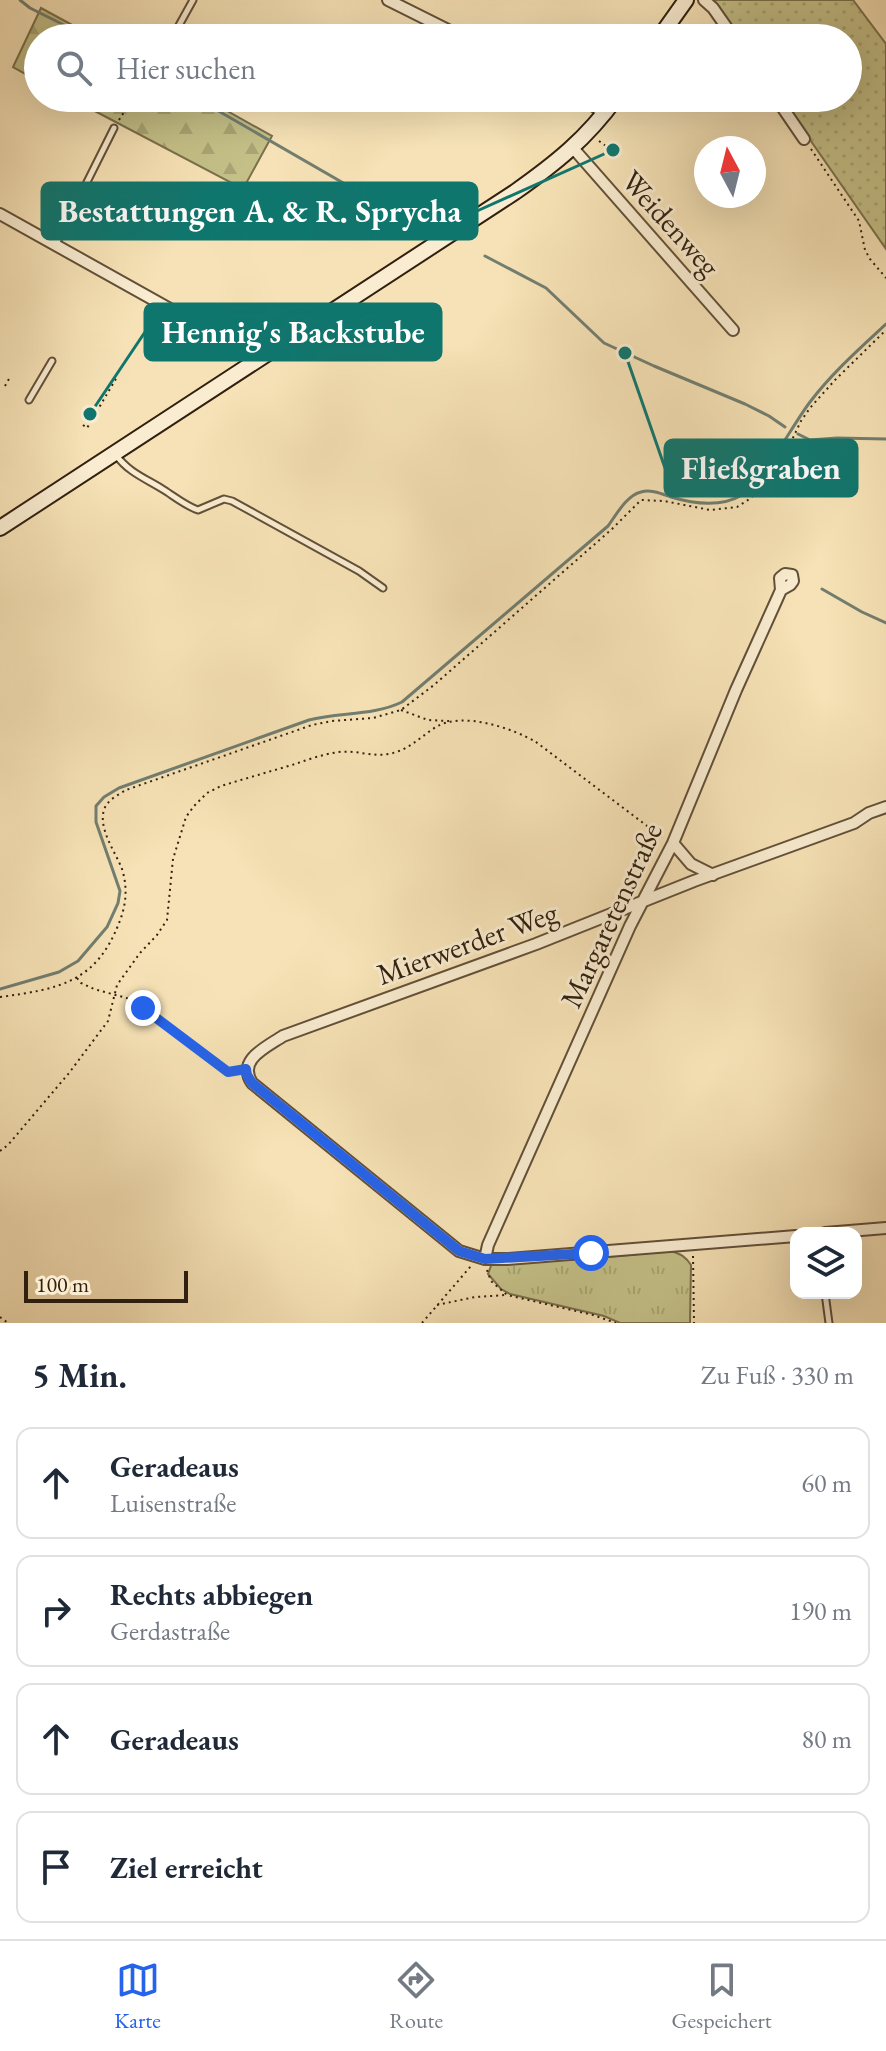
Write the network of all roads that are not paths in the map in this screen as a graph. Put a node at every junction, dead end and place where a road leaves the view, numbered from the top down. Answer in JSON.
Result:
{"nodes":[{"id":1,"x":193,"y":0,"type":"edge"},
{"id":2,"x":388,"y":0,"type":"edge"},
{"id":3,"x":686,"y":0,"type":"edge"},
{"id":4,"x":704,"y":0,"type":"edge"},
{"id":5,"x":180,"y":24,"type":"edge"},
{"id":6,"x":436,"y":24,"type":"edge"},
{"id":7,"x":669,"y":24,"type":"edge"},
{"id":8,"x":724,"y":24,"type":"edge"},
{"id":9,"x":602,"y":112,"type":"edge"},
{"id":10,"x":786,"y":112,"type":"edge"},
{"id":11,"x":605,"y":114,"type":"joint"},
{"id":12,"x":114,"y":128,"type":"road end"},
{"id":13,"x":804,"y":139,"type":"road end"},
{"id":14,"x":573,"y":148,"type":"junction"},
{"id":15,"x":0,"y":214,"type":"edge"},
{"id":16,"x":56,"y":245,"type":"junction"},
{"id":17,"x":733,"y":330,"type":"dead end"},
{"id":18,"x":52,"y":361,"type":"dead end"},
{"id":19,"x":255,"y":363,"type":"junction"},
{"id":20,"x":29,"y":400,"type":"dead end"},
{"id":21,"x":115,"y":453,"type":"junction"},
{"id":22,"x":0,"y":528,"type":"edge"},
{"id":23,"x":383,"y":588,"type":"dead end"},
{"id":24,"x":781,"y":590,"type":"dead end"},
{"id":25,"x":886,"y":807,"type":"edge"},
{"id":26,"x":673,"y":843,"type":"junction"},
{"id":27,"x":713,"y":875,"type":"junction"},
{"id":28,"x":643,"y":902,"type":"junction"},
{"id":29,"x":886,"y":1228,"type":"edge"},
{"id":30,"x":862,"y":1230,"type":"edge"},
{"id":31,"x":790,"y":1236,"type":"edge"},
{"id":32,"x":490,"y":1259,"type":"junction"},
{"id":33,"x":826,"y":1299,"type":"edge"},
{"id":34,"x":829,"y":1323,"type":"edge"}],
"edges":[{"from":1,"to":5,"type":"lane"},
{"from":2,"to":6,"type":"street"},
{"from":3,"to":7,"type":"street"},
{"from":4,"to":8,"type":"street"},
{"from":9,"to":11,"type":"street"},
{"from":10,"to":13,"type":"street"},
{"from":11,"to":14,"type":"street"},
{"from":12,"to":16,"type":"lane"},
{"from":14,"to":17,"type":"street","name":"Weidenweg"},
{"from":14,"to":19,"type":"street"},
{"from":15,"to":16,"type":"street"},
{"from":16,"to":19,"type":"street"},
{"from":18,"to":20,"type":"lane"},
{"from":19,"to":21,"type":"street"},
{"from":21,"to":22,"type":"street"},
{"from":21,"to":23,"type":"lane"},
{"from":24,"to":26,"type":"street","name":"Margaretenstraße"},
{"from":25,"to":27,"type":"street","name":"Mierwerder Weg"},
{"from":26,"to":27,"type":"street"},
{"from":26,"to":28,"type":"street","name":"Margaretenstraße"},
{"from":27,"to":28,"type":"street","name":"Mierwerder Weg"},
{"from":28,"to":32,"type":"street","name":"Margaretenstraße"},
{"from":28,"to":32,"type":"street","name":"Mierwerder Weg"},
{"from":29,"to":30,"type":"street"},
{"from":31,"to":32,"type":"street"},
{"from":33,"to":34,"type":"lane"}]}
